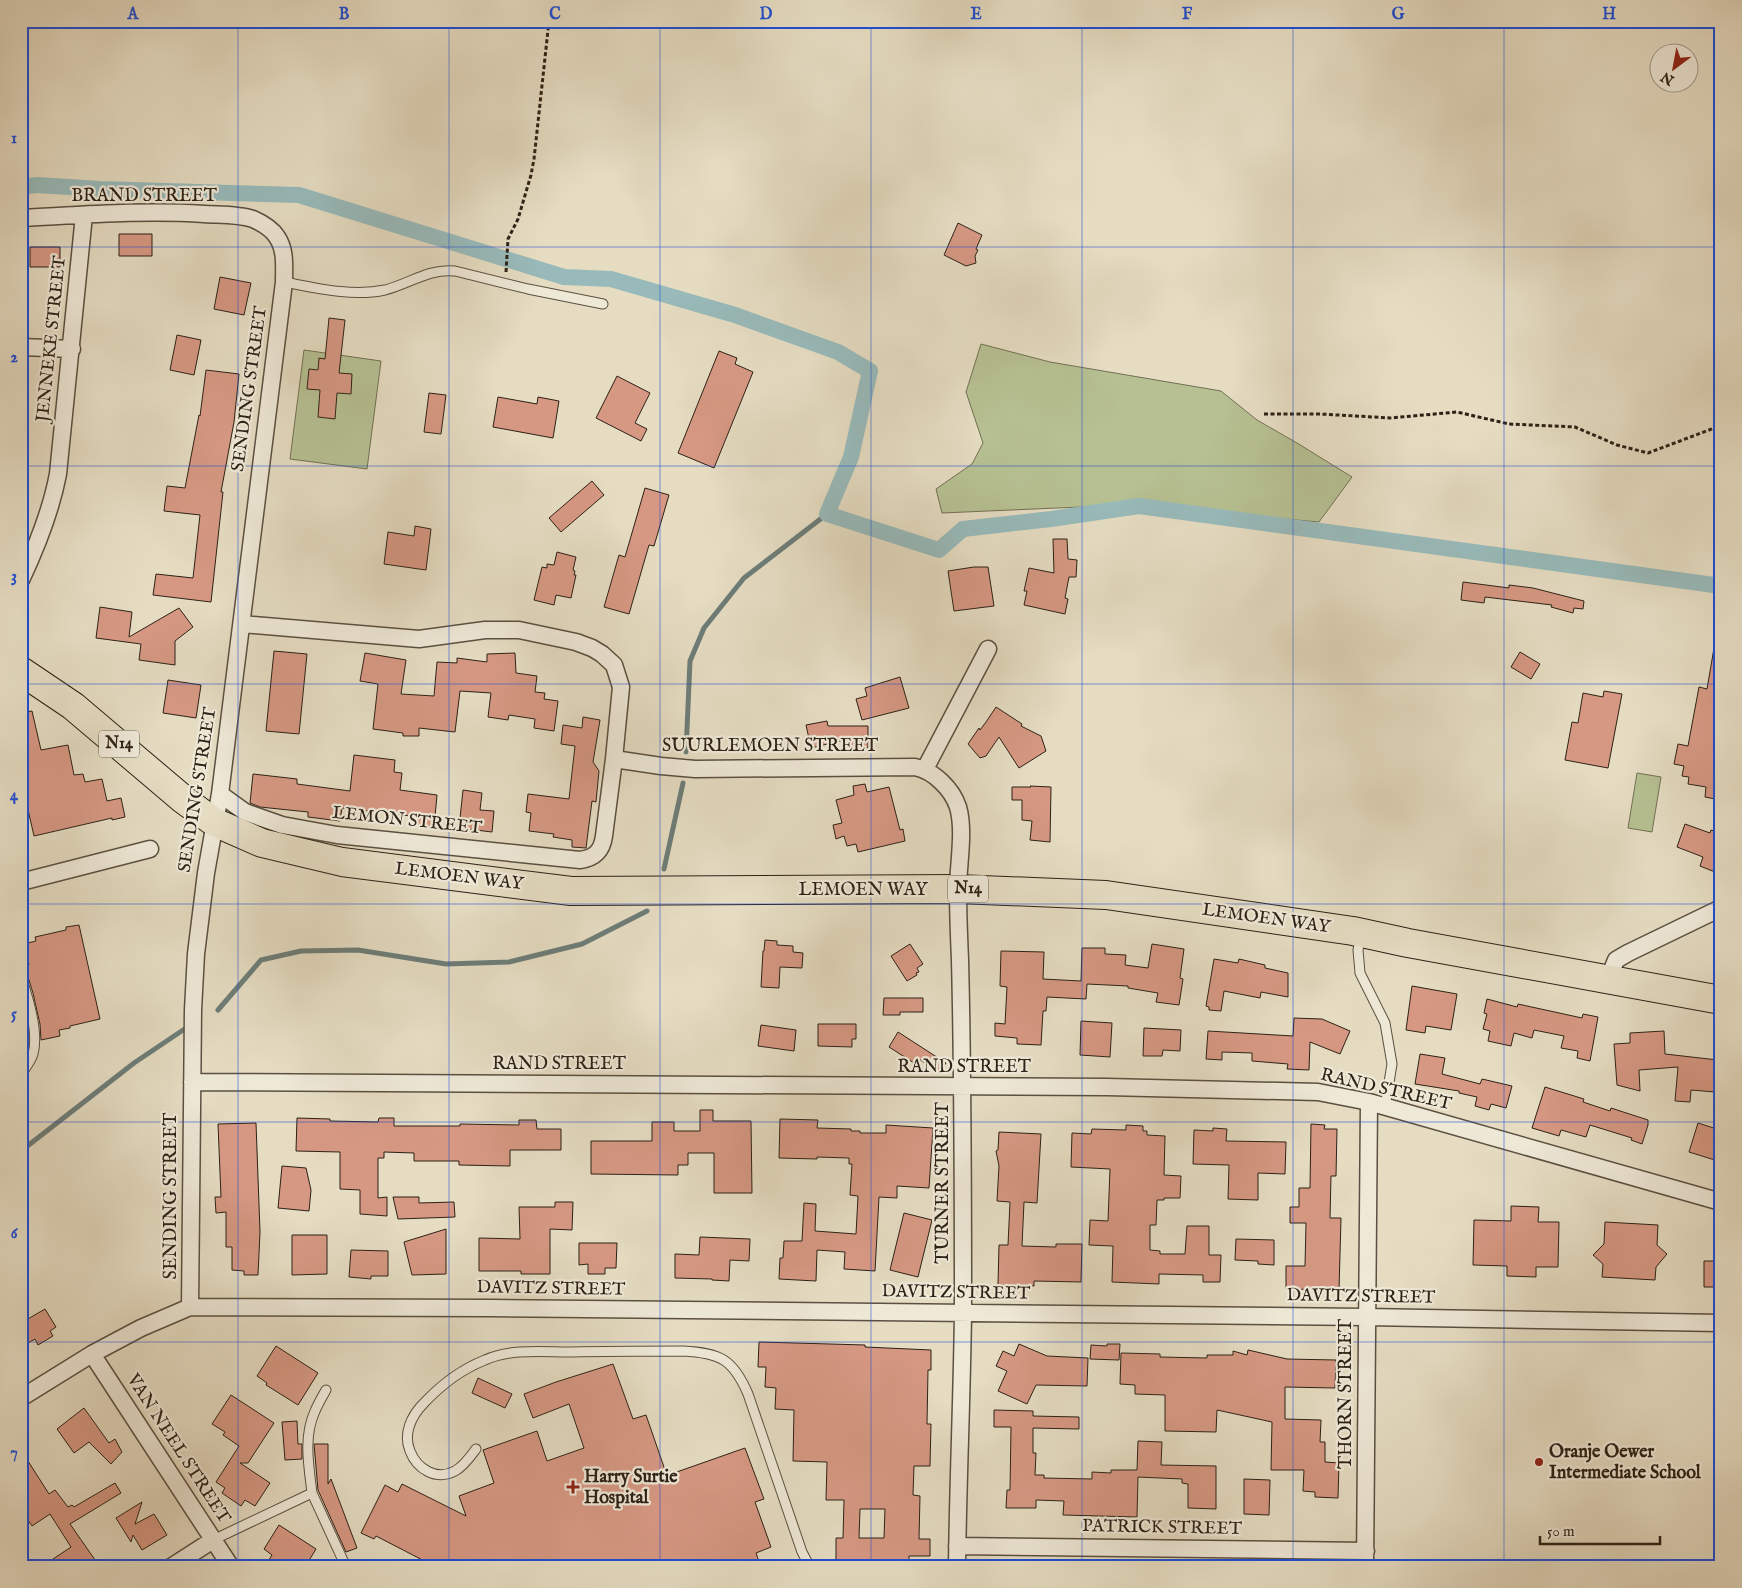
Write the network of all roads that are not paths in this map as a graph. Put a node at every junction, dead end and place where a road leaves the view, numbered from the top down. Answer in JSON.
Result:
{"nodes":[{"id":1,"x":84,"y":215,"type":"junction"},
{"id":2,"x":21,"y":218,"type":"edge"},
{"id":3,"x":284,"y":282,"type":"junction"},
{"id":4,"x":603,"y":304,"type":"dead end"},
{"id":5,"x":21,"y":347,"type":"edge"},
{"id":6,"x":72,"y":349,"type":"junction"},
{"id":7,"x":21,"y":580,"type":"edge"},
{"id":8,"x":242,"y":624,"type":"junction"},
{"id":9,"x":988,"y":649,"type":"dead end"},
{"id":10,"x":21,"y":671,"type":"edge"},
{"id":11,"x":614,"y":759,"type":"junction"},
{"id":12,"x":925,"y":769,"type":"junction"},
{"id":13,"x":220,"y":794,"type":"junction"},
{"id":14,"x":214,"y":822,"type":"junction"},
{"id":15,"x":150,"y":849,"type":"dead end"},
{"id":16,"x":21,"y":882,"type":"edge"},
{"id":17,"x":958,"y":889,"type":"junction"},
{"id":18,"x":1721,"y":908,"type":"edge"},
{"id":19,"x":1361,"y":933,"type":"junction"},
{"id":20,"x":21,"y":976,"type":"edge"},
{"id":21,"x":1608,"y":980,"type":"junction"},
{"id":22,"x":1721,"y":1000,"type":"edge"},
{"id":23,"x":21,"y":1074,"type":"edge"},
{"id":24,"x":192,"y":1082,"type":"junction"},
{"id":25,"x":963,"y":1087,"type":"junction"},
{"id":26,"x":1377,"y":1104,"type":"junction"},
{"id":27,"x":1721,"y":1202,"type":"edge"},
{"id":28,"x":190,"y":1307,"type":"junction"},
{"id":29,"x":962,"y":1312,"type":"junction"},
{"id":30,"x":1366,"y":1317,"type":"junction"},
{"id":31,"x":1721,"y":1323,"type":"edge"},
{"id":32,"x":92,"y":1354,"type":"junction"},
{"id":33,"x":326,"y":1390,"type":"dead end"},
{"id":34,"x":21,"y":1398,"type":"edge"},
{"id":35,"x":476,"y":1449,"type":"dead end"},
{"id":36,"x":312,"y":1494,"type":"junction"},
{"id":37,"x":213,"y":1540,"type":"junction"},
{"id":38,"x":957,"y":1546,"type":"junction"},
{"id":39,"x":1366,"y":1559,"type":"edge"},
{"id":40,"x":171,"y":1567,"type":"edge"},
{"id":41,"x":231,"y":1567,"type":"edge"},
{"id":42,"x":346,"y":1567,"type":"edge"},
{"id":43,"x":810,"y":1567,"type":"edge"},
{"id":44,"x":957,"y":1567,"type":"edge"}],
"edges":[{"from":1,"to":2,"type":"street","name":"BRAND STREET"},
{"from":1,"to":3,"type":"street","name":"BRAND STREET"},
{"from":1,"to":6,"type":"street","name":"JENNEKE STREET"},
{"from":3,"to":4,"type":"lane"},
{"from":3,"to":8,"type":"street","name":"SENDING STREET"},
{"from":5,"to":6,"type":"street"},
{"from":6,"to":7,"type":"street","name":"JENNEKE STREET"},
{"from":8,"to":11,"type":"street"},
{"from":8,"to":13,"type":"street","name":"SENDING STREET"},
{"from":9,"to":12,"type":"street"},
{"from":10,"to":14,"type":"highway","number":"N14"},
{"from":11,"to":12,"type":"street","name":"SUURLEMOEN STREET"},
{"from":11,"to":13,"type":"street","name":"LEMON STREET"},
{"from":12,"to":17,"type":"street"},
{"from":13,"to":14,"type":"street","name":"SENDING STREET"},
{"from":14,"to":17,"type":"highway","name":"LEMOEN WAY","number":"N14"},
{"from":14,"to":24,"type":"street","name":"SENDING STREET"},
{"from":15,"to":16,"type":"street"},
{"from":17,"to":19,"type":"highway","name":"LEMOEN WAY","number":"N14"},
{"from":17,"to":25,"type":"street","name":"TURNER STREET"},
{"from":18,"to":21,"type":"street"},
{"from":19,"to":21,"type":"highway","name":"LEMOEN WAY","number":"N14"},
{"from":19,"to":26,"type":"lane"},
{"from":20,"to":23,"type":"lane"},
{"from":21,"to":22,"type":"highway","name":"LEMOEN WAY","number":"N14"},
{"from":24,"to":25,"type":"street","name":"RAND STREET"},
{"from":24,"to":28,"type":"street","name":"SENDING STREET"},
{"from":25,"to":26,"type":"street","name":"RAND STREET"},
{"from":25,"to":29,"type":"street","name":"TURNER STREET"},
{"from":26,"to":27,"type":"street","name":"RAND STREET"},
{"from":26,"to":30,"type":"street","name":"THORN STREET"},
{"from":28,"to":29,"type":"street","name":"DAVITZ STREET"},
{"from":28,"to":32,"type":"street"},
{"from":29,"to":30,"type":"street","name":"DAVITZ STREET"},
{"from":29,"to":38,"type":"street","name":"TURNER STREET"},
{"from":30,"to":31,"type":"street","name":"DAVITZ STREET"},
{"from":30,"to":39,"type":"street","name":"THORN STREET"},
{"from":32,"to":34,"type":"street"},
{"from":32,"to":37,"type":"street","name":"VAN NEEL STREET"},
{"from":33,"to":36,"type":"lane"},
{"from":35,"to":43,"type":"lane"},
{"from":36,"to":37,"type":"lane"},
{"from":36,"to":42,"type":"lane"},
{"from":37,"to":40,"type":"street"},
{"from":37,"to":41,"type":"street","name":"VAN NEEL STREET"},
{"from":38,"to":39,"type":"street","name":"PATRICK STREET"},
{"from":38,"to":44,"type":"street","name":"TURNER STREET"}]}
